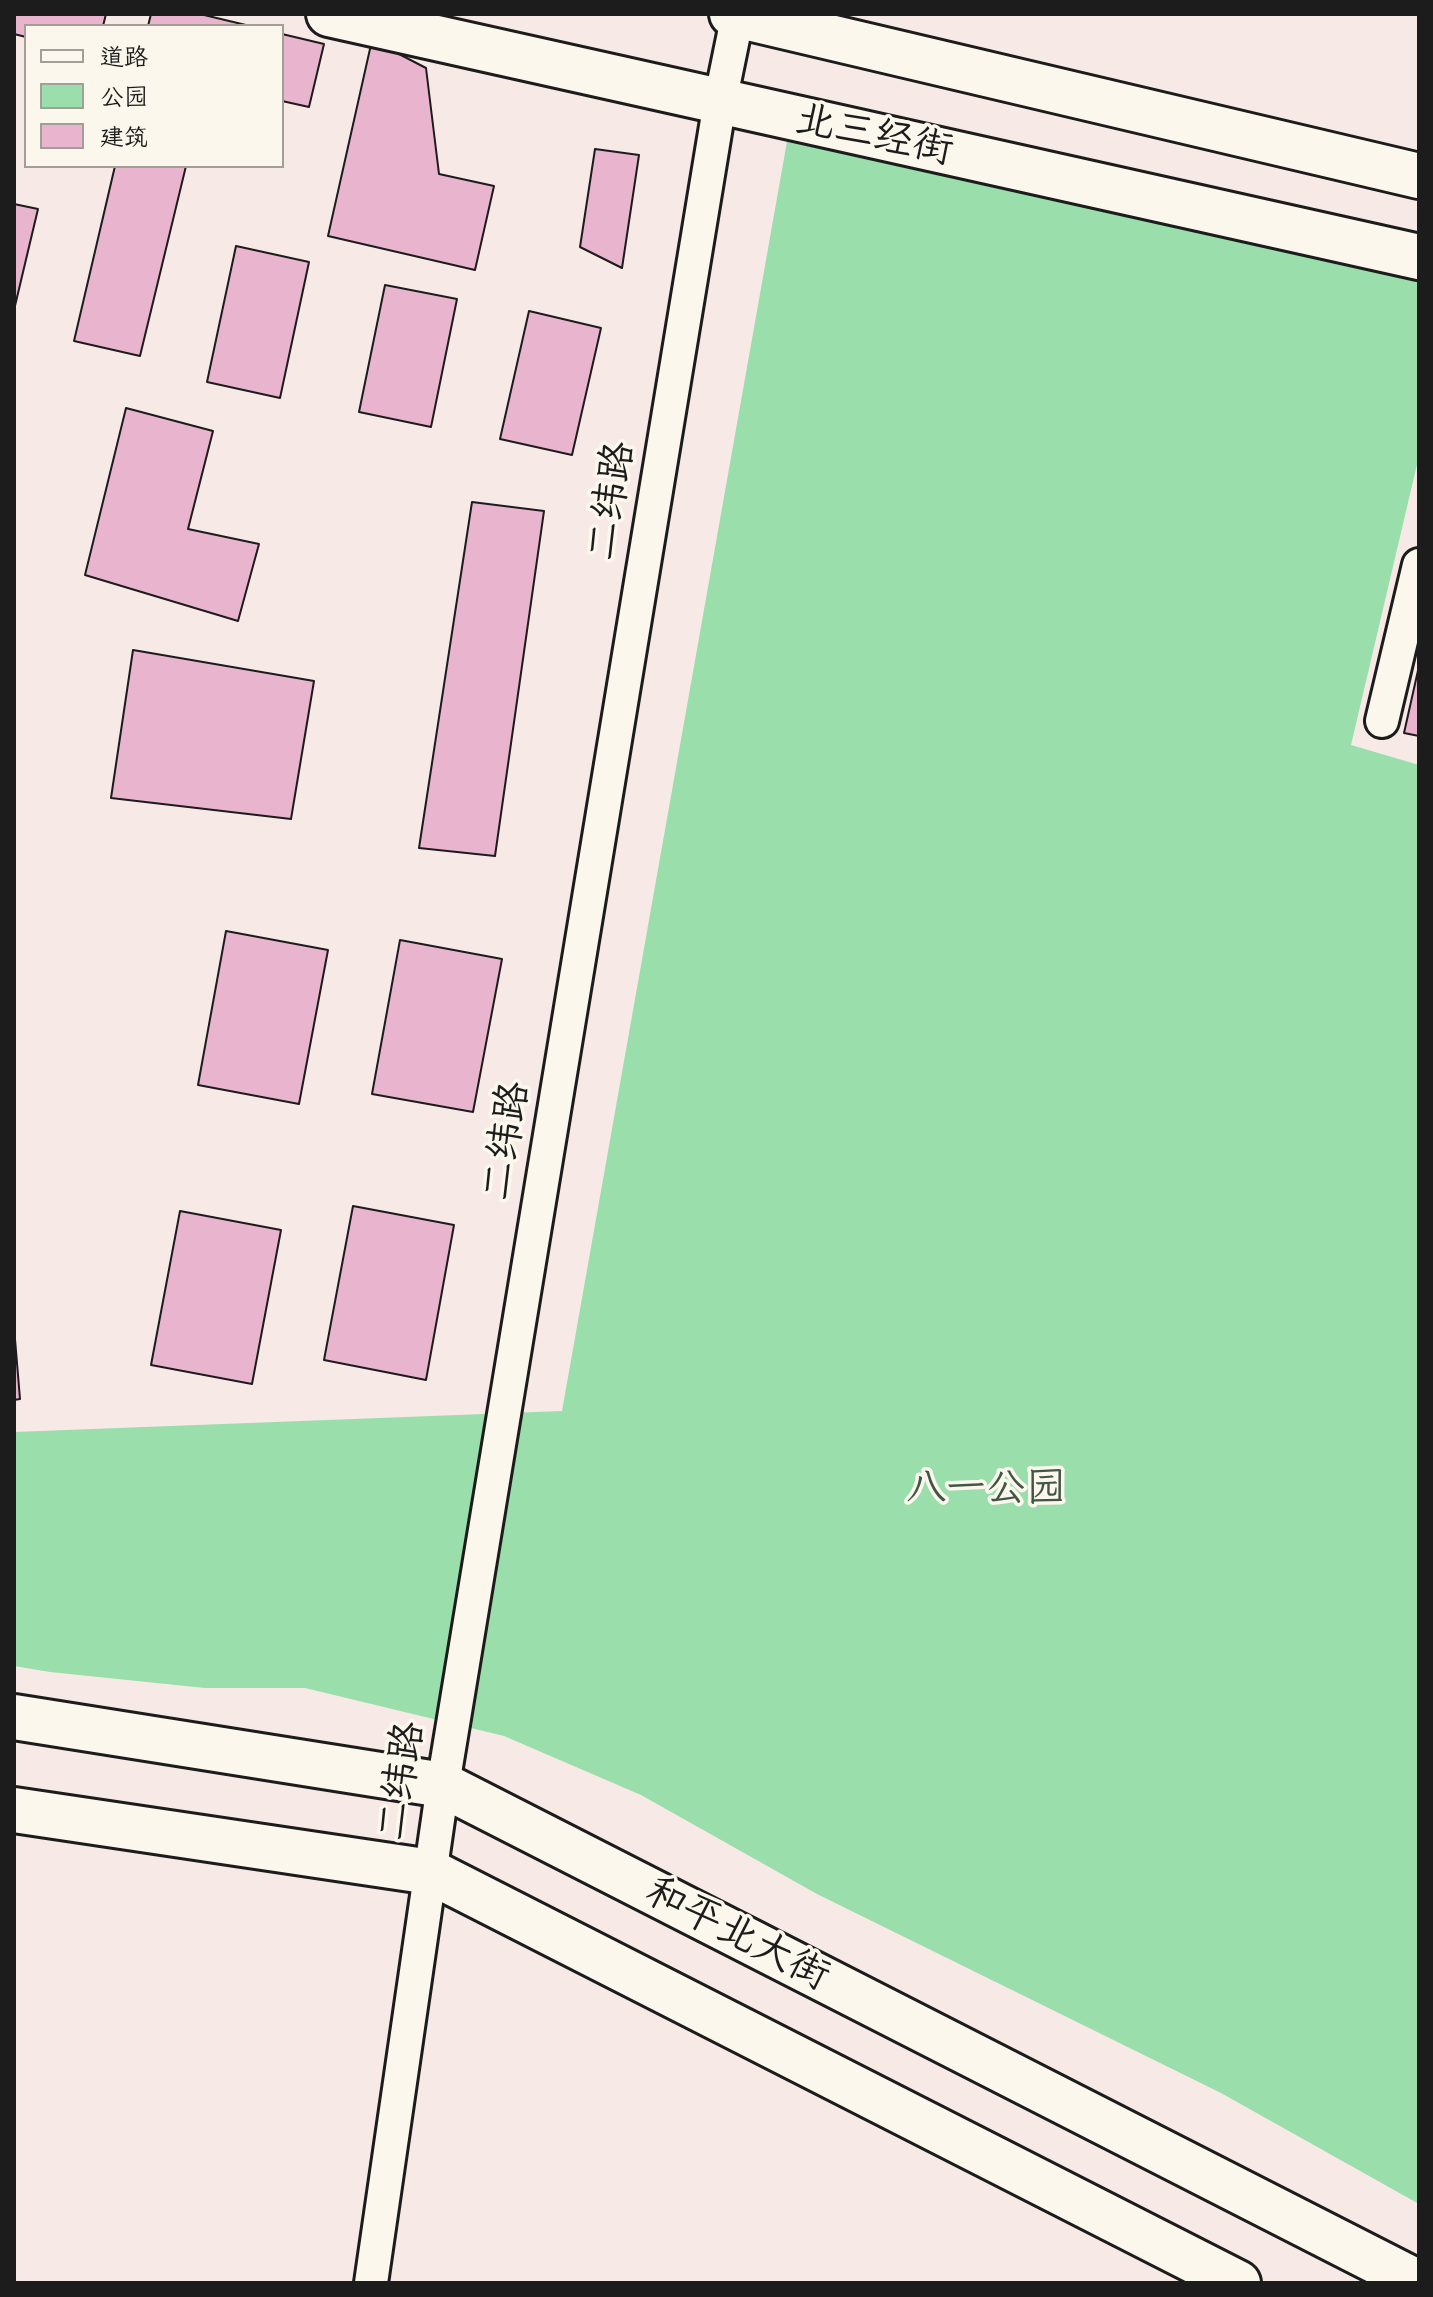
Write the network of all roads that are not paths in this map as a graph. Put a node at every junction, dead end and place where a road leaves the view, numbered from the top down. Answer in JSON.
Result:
{"nodes":[{"id":1,"x":329,"y":14,"type":"edge"},
{"id":2,"x":736,"y":14,"type":"edge"},
{"id":3,"x":720,"y":102,"type":"junction"},
{"id":4,"x":1419,"y":176,"type":"edge"},
{"id":5,"x":1419,"y":257,"type":"edge"},
{"id":6,"x":1419,"y":565,"type":"edge"},
{"id":7,"x":1382,"y":721,"type":"dead end"},
{"id":8,"x":14,"y":1717,"type":"edge"},
{"id":9,"x":443,"y":1785,"type":"junction"},
{"id":10,"x":14,"y":1810,"type":"edge"},
{"id":11,"x":431,"y":1872,"type":"junction"},
{"id":12,"x":371,"y":2283,"type":"edge"},
{"id":13,"x":1238,"y":2283,"type":"edge"},
{"id":14,"x":1419,"y":2283,"type":"edge"}],
"edges":[{"from":1,"to":3,"type":"main road","name":"北三经街"},
{"from":2,"to":3,"type":"street","name":"二纬路"},
{"from":2,"to":4,"type":"main road"},
{"from":3,"to":5,"type":"main road","name":"北三经街"},
{"from":3,"to":9,"type":"street","name":"二纬路"},
{"from":6,"to":7,"type":"street"},
{"from":8,"to":9,"type":"main road","name":"和平北大街"},
{"from":9,"to":11,"type":"street","name":"二纬路"},
{"from":9,"to":14,"type":"main road","name":"和平北大街"},
{"from":10,"to":11,"type":"main road","name":"和平北大街"},
{"from":11,"to":12,"type":"street","name":"二纬路"},
{"from":11,"to":13,"type":"main road","name":"和平北大街"}]}
